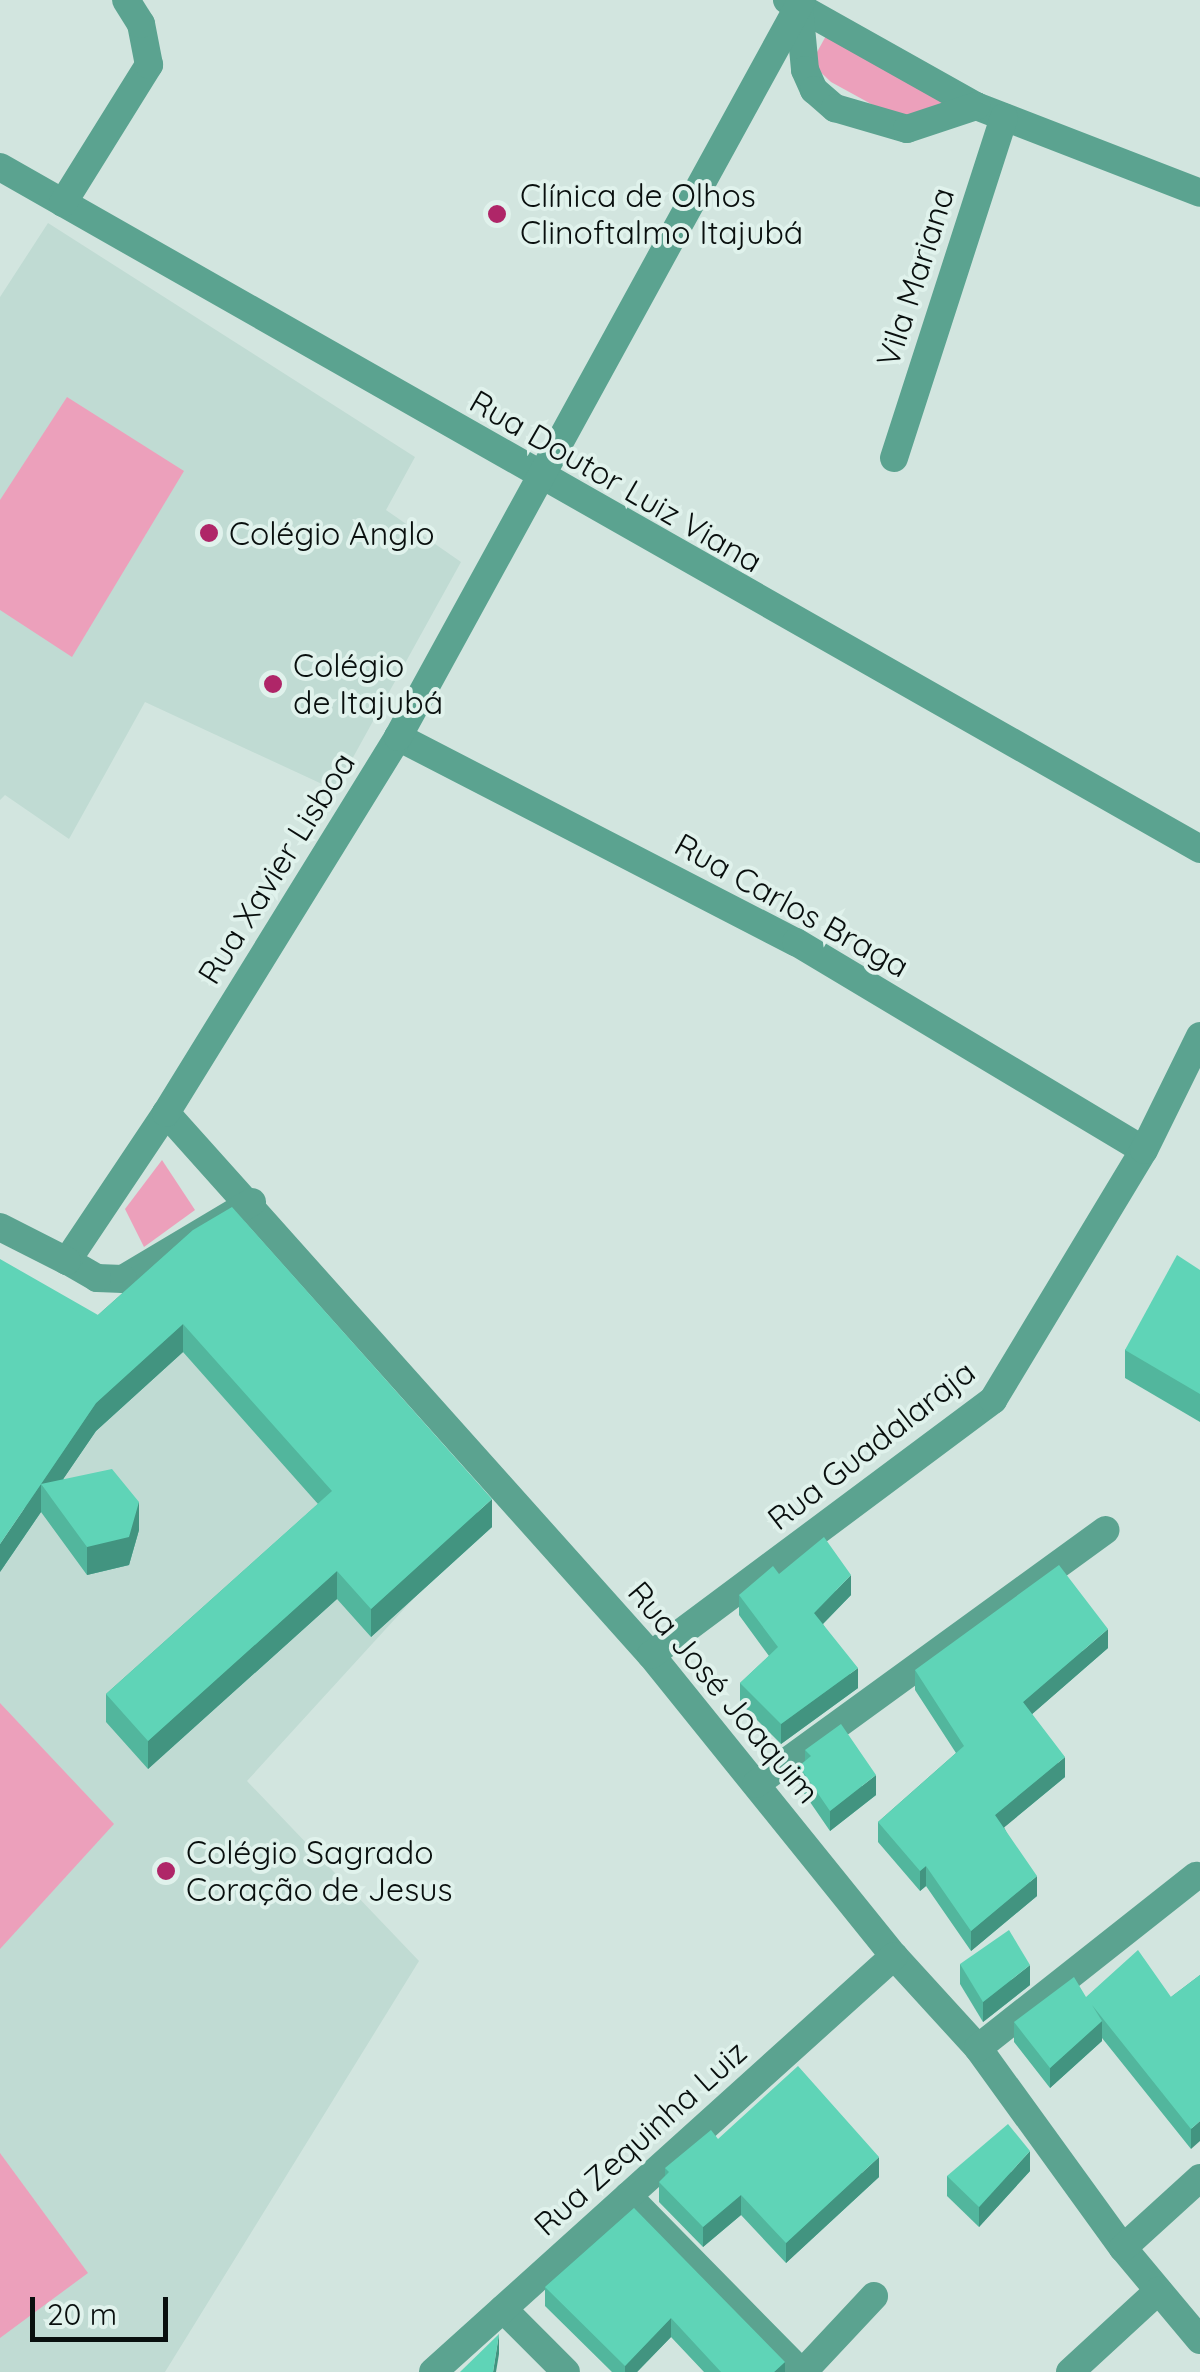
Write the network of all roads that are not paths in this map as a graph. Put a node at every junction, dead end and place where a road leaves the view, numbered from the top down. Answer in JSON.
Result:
{"nodes":[{"id":1,"x":126,"y":0,"type":"edge"},
{"id":2,"x":796,"y":2,"type":"edge"},
{"id":3,"x":976,"y":106,"type":"junction"},
{"id":4,"x":1004,"y":117,"type":"junction"},
{"id":5,"x":0,"y":167,"type":"edge"},
{"id":6,"x":1200,"y":193,"type":"edge"},
{"id":7,"x":63,"y":203,"type":"junction"},
{"id":8,"x":894,"y":458,"type":"dead end"},
{"id":9,"x":536,"y":477,"type":"junction"},
{"id":10,"x":398,"y":738,"type":"junction"},
{"id":11,"x":1200,"y":849,"type":"edge"},
{"id":12,"x":1200,"y":1036,"type":"edge"},
{"id":13,"x":166,"y":1113,"type":"junction"},
{"id":14,"x":1144,"y":1150,"type":"junction"},
{"id":15,"x":252,"y":1202,"type":"junction"},
{"id":16,"x":0,"y":1227,"type":"edge"},
{"id":17,"x":66,"y":1262,"type":"junction"},
{"id":18,"x":1104,"y":1530,"type":"dead end"},
{"id":19,"x":651,"y":1654,"type":"junction"},
{"id":20,"x":756,"y":1784,"type":"junction"},
{"id":21,"x":1196,"y":1876,"type":"dead end"},
{"id":22,"x":894,"y":1956,"type":"junction"},
{"id":23,"x":978,"y":2048,"type":"junction"},
{"id":24,"x":1200,"y":2178,"type":"edge"},
{"id":25,"x":628,"y":2196,"type":"junction"},
{"id":26,"x":1123,"y":2248,"type":"junction"},
{"id":27,"x":1158,"y":2291,"type":"junction"},
{"id":28,"x":874,"y":2296,"type":"dead end"},
{"id":29,"x":503,"y":2309,"type":"junction"},
{"id":30,"x":1200,"y":2340,"type":"edge"},
{"id":31,"x":433,"y":2372,"type":"edge"},
{"id":32,"x":566,"y":2372,"type":"edge"},
{"id":33,"x":802,"y":2372,"type":"edge"},
{"id":34,"x":1070,"y":2372,"type":"edge"}],
"edges":[{"from":1,"to":7,"type":"street"},
{"from":2,"to":3,"type":"street"},
{"from":2,"to":3,"type":"street"},
{"from":2,"to":9,"type":"street","name":"Rua Xavier Lisboa"},
{"from":3,"to":4,"type":"street"},
{"from":4,"to":6,"type":"street"},
{"from":4,"to":8,"type":"street","name":"Vila Mariana"},
{"from":5,"to":7,"type":"street","name":"Rua Doutor Luiz Viana"},
{"from":7,"to":9,"type":"street","name":"Rua Doutor Luiz Viana"},
{"from":9,"to":10,"type":"street","name":"Rua Xavier Lisboa"},
{"from":9,"to":11,"type":"street","name":"Rua Doutor Luiz Viana"},
{"from":10,"to":13,"type":"street","name":"Rua Xavier Lisboa"},
{"from":10,"to":14,"type":"street","name":"Rua Carlos Braga"},
{"from":12,"to":14,"type":"street","name":"Rua Guadalaraja"},
{"from":13,"to":15,"type":"street","name":"Rua José Joaquim"},
{"from":13,"to":17,"type":"street","name":"Rua Xavier Lisboa"},
{"from":14,"to":19,"type":"street","name":"Rua Guadalaraja"},
{"from":15,"to":17,"type":"street"},
{"from":15,"to":19,"type":"street","name":"Rua José Joaquim"},
{"from":16,"to":17,"type":"street"},
{"from":18,"to":20,"type":"street"},
{"from":19,"to":20,"type":"street","name":"Rua José Joaquim"},
{"from":20,"to":22,"type":"street","name":"Rua José Joaquim"},
{"from":21,"to":23,"type":"street"},
{"from":22,"to":23,"type":"street","name":"Rua José Joaquim"},
{"from":22,"to":25,"type":"street","name":"Rua Zequinha Luiz"},
{"from":23,"to":26,"type":"street","name":"Rua José Joaquim"},
{"from":24,"to":26,"type":"street"},
{"from":25,"to":29,"type":"street","name":"Rua Zequinha Luiz"},
{"from":25,"to":33,"type":"street"},
{"from":26,"to":27,"type":"street","name":"Rua José Joaquim"},
{"from":27,"to":30,"type":"street","name":"Rua José Joaquim"},
{"from":27,"to":34,"type":"street"},
{"from":28,"to":33,"type":"street"},
{"from":29,"to":31,"type":"street","name":"Rua Zequinha Luiz"},
{"from":29,"to":32,"type":"street"}]}
